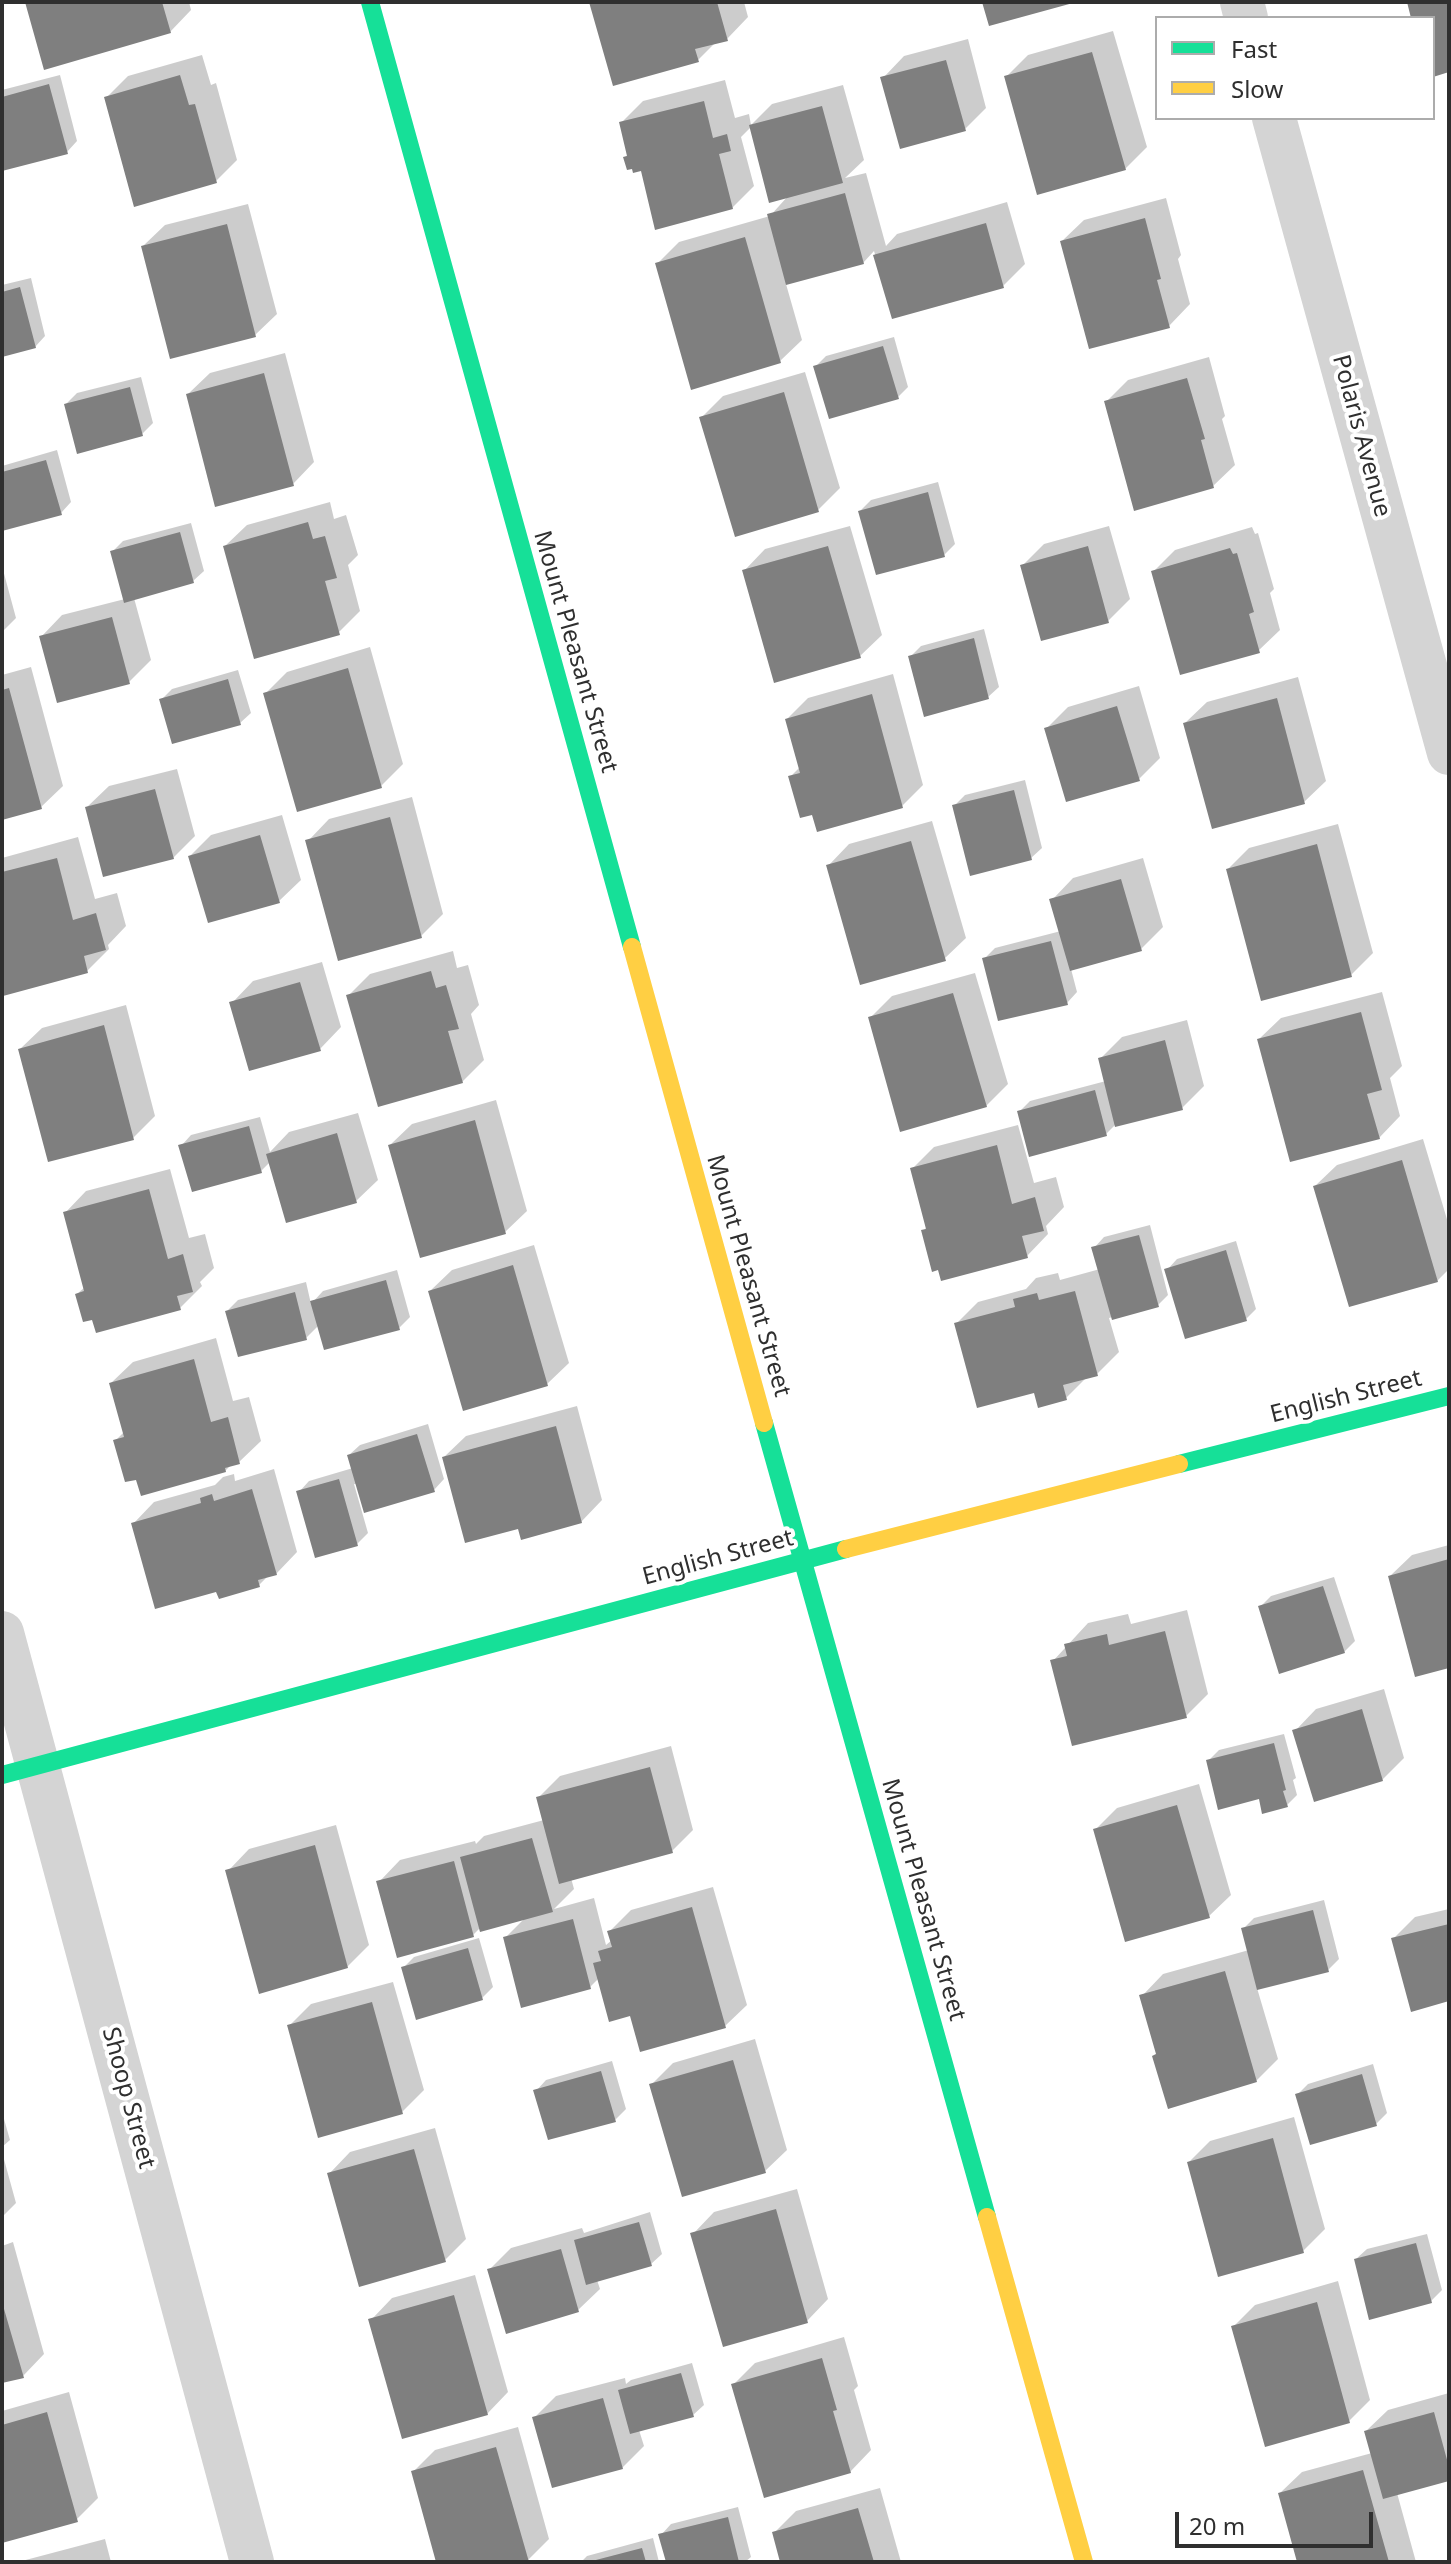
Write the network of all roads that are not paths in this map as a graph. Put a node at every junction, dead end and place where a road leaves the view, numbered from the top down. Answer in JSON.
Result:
{"nodes":[{"id":1,"x":370,"y":2,"type":"edge"},
{"id":2,"x":1275,"y":120,"type":"edge"},
{"id":3,"x":1449,"y":753,"type":"edge"},
{"id":4,"x":1449,"y":1396,"type":"edge"},
{"id":5,"x":802,"y":1560,"type":"junction"},
{"id":6,"x":2,"y":1633,"type":"edge"},
{"id":7,"x":20,"y":1770,"type":"edge"},
{"id":8,"x":252,"y":2562,"type":"edge"},
{"id":9,"x":1084,"y":2562,"type":"edge"}],
"edges":[{"from":1,"to":5,"type":"street","name":"Mount Pleasant Street"},
{"from":2,"to":3,"type":"street","name":"Polaris Avenue"},
{"from":4,"to":5,"type":"street","name":"English Street"},
{"from":5,"to":7,"type":"street","name":"English Street"},
{"from":5,"to":9,"type":"street","name":"Mount Pleasant Street"},
{"from":6,"to":7,"type":"street","name":"Shoop Street"},
{"from":7,"to":8,"type":"street","name":"Shoop Street"}]}
